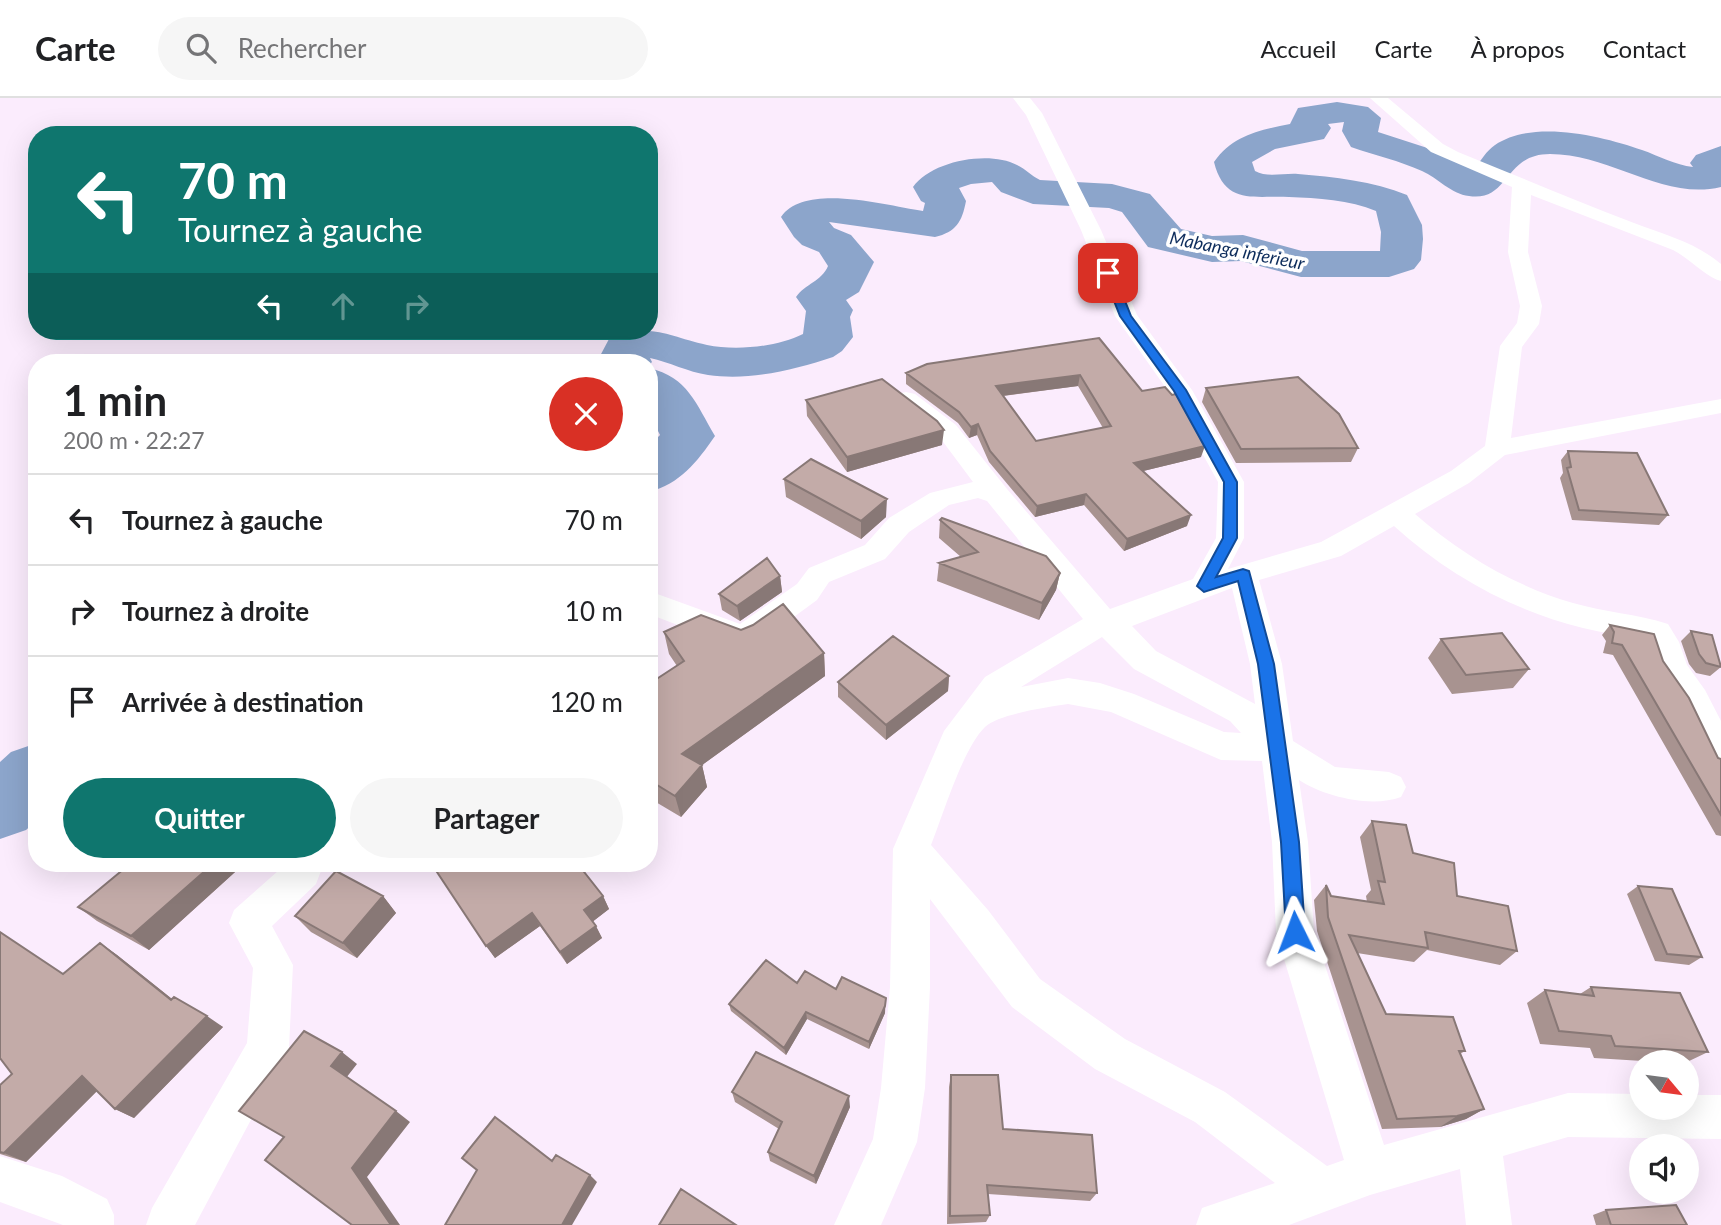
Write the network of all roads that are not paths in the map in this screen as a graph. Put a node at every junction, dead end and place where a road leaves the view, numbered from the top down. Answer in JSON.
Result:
{"nodes":[{"id":1,"x":1021,"y":98,"type":"edge"},
{"id":2,"x":1378,"y":98,"type":"edge"},
{"id":3,"x":1503,"y":175,"type":"junction"},
{"id":4,"x":1721,"y":275,"type":"edge"},
{"id":5,"x":883,"y":381,"type":"edge"},
{"id":6,"x":1721,"y":406,"type":"edge"},
{"id":7,"x":1497,"y":449,"type":"junction"},
{"id":8,"x":997,"y":495,"type":"junction"},
{"id":9,"x":1396,"y":513,"type":"junction"},
{"id":10,"x":1243,"y":575,"type":"junction"},
{"id":11,"x":1204,"y":586,"type":"junction"},
{"id":12,"x":658,"y":605,"type":"edge"},
{"id":13,"x":1103,"y":622,"type":"junction"},
{"id":14,"x":974,"y":716,"type":"junction"},
{"id":15,"x":1277,"y":748,"type":"junction"},
{"id":16,"x":1721,"y":756,"type":"edge"},
{"id":17,"x":1389,"y":787,"type":"dead end"},
{"id":18,"x":912,"y":849,"type":"junction"},
{"id":19,"x":303,"y":872,"type":"edge"},
{"id":20,"x":1721,"y":1116,"type":"edge"},
{"id":21,"x":1479,"y":1141,"type":"junction"},
{"id":22,"x":1370,"y":1172,"type":"junction"},
{"id":23,"x":0,"y":1179,"type":"edge"},
{"id":24,"x":1322,"y":1191,"type":"junction"},
{"id":25,"x":91,"y":1225,"type":"edge"},
{"id":26,"x":169,"y":1225,"type":"edge"},
{"id":27,"x":857,"y":1225,"type":"edge"},
{"id":28,"x":1219,"y":1225,"type":"edge"},
{"id":29,"x":1489,"y":1225,"type":"edge"}],
"edges":[{"from":1,"to":11,"type":"street"},
{"from":2,"to":3,"type":"street"},
{"from":3,"to":4,"type":"street"},
{"from":3,"to":7,"type":"street"},
{"from":5,"to":8,"type":"street"},
{"from":6,"to":7,"type":"street"},
{"from":7,"to":9,"type":"street"},
{"from":8,"to":12,"type":"street"},
{"from":8,"to":13,"type":"street"},
{"from":9,"to":10,"type":"street"},
{"from":9,"to":16,"type":"street"},
{"from":10,"to":11,"type":"street"},
{"from":10,"to":15,"type":"street"},
{"from":11,"to":13,"type":"street"},
{"from":13,"to":14,"type":"street"},
{"from":13,"to":15,"type":"street"},
{"from":14,"to":15,"type":"street"},
{"from":14,"to":18,"type":"street"},
{"from":15,"to":17,"type":"street"},
{"from":15,"to":22,"type":"street"},
{"from":18,"to":24,"type":"street"},
{"from":18,"to":27,"type":"street"},
{"from":19,"to":26,"type":"street"},
{"from":20,"to":21,"type":"street"},
{"from":21,"to":22,"type":"street"},
{"from":21,"to":29,"type":"street"},
{"from":22,"to":24,"type":"street"},
{"from":23,"to":25,"type":"street"},
{"from":24,"to":28,"type":"street"}]}
